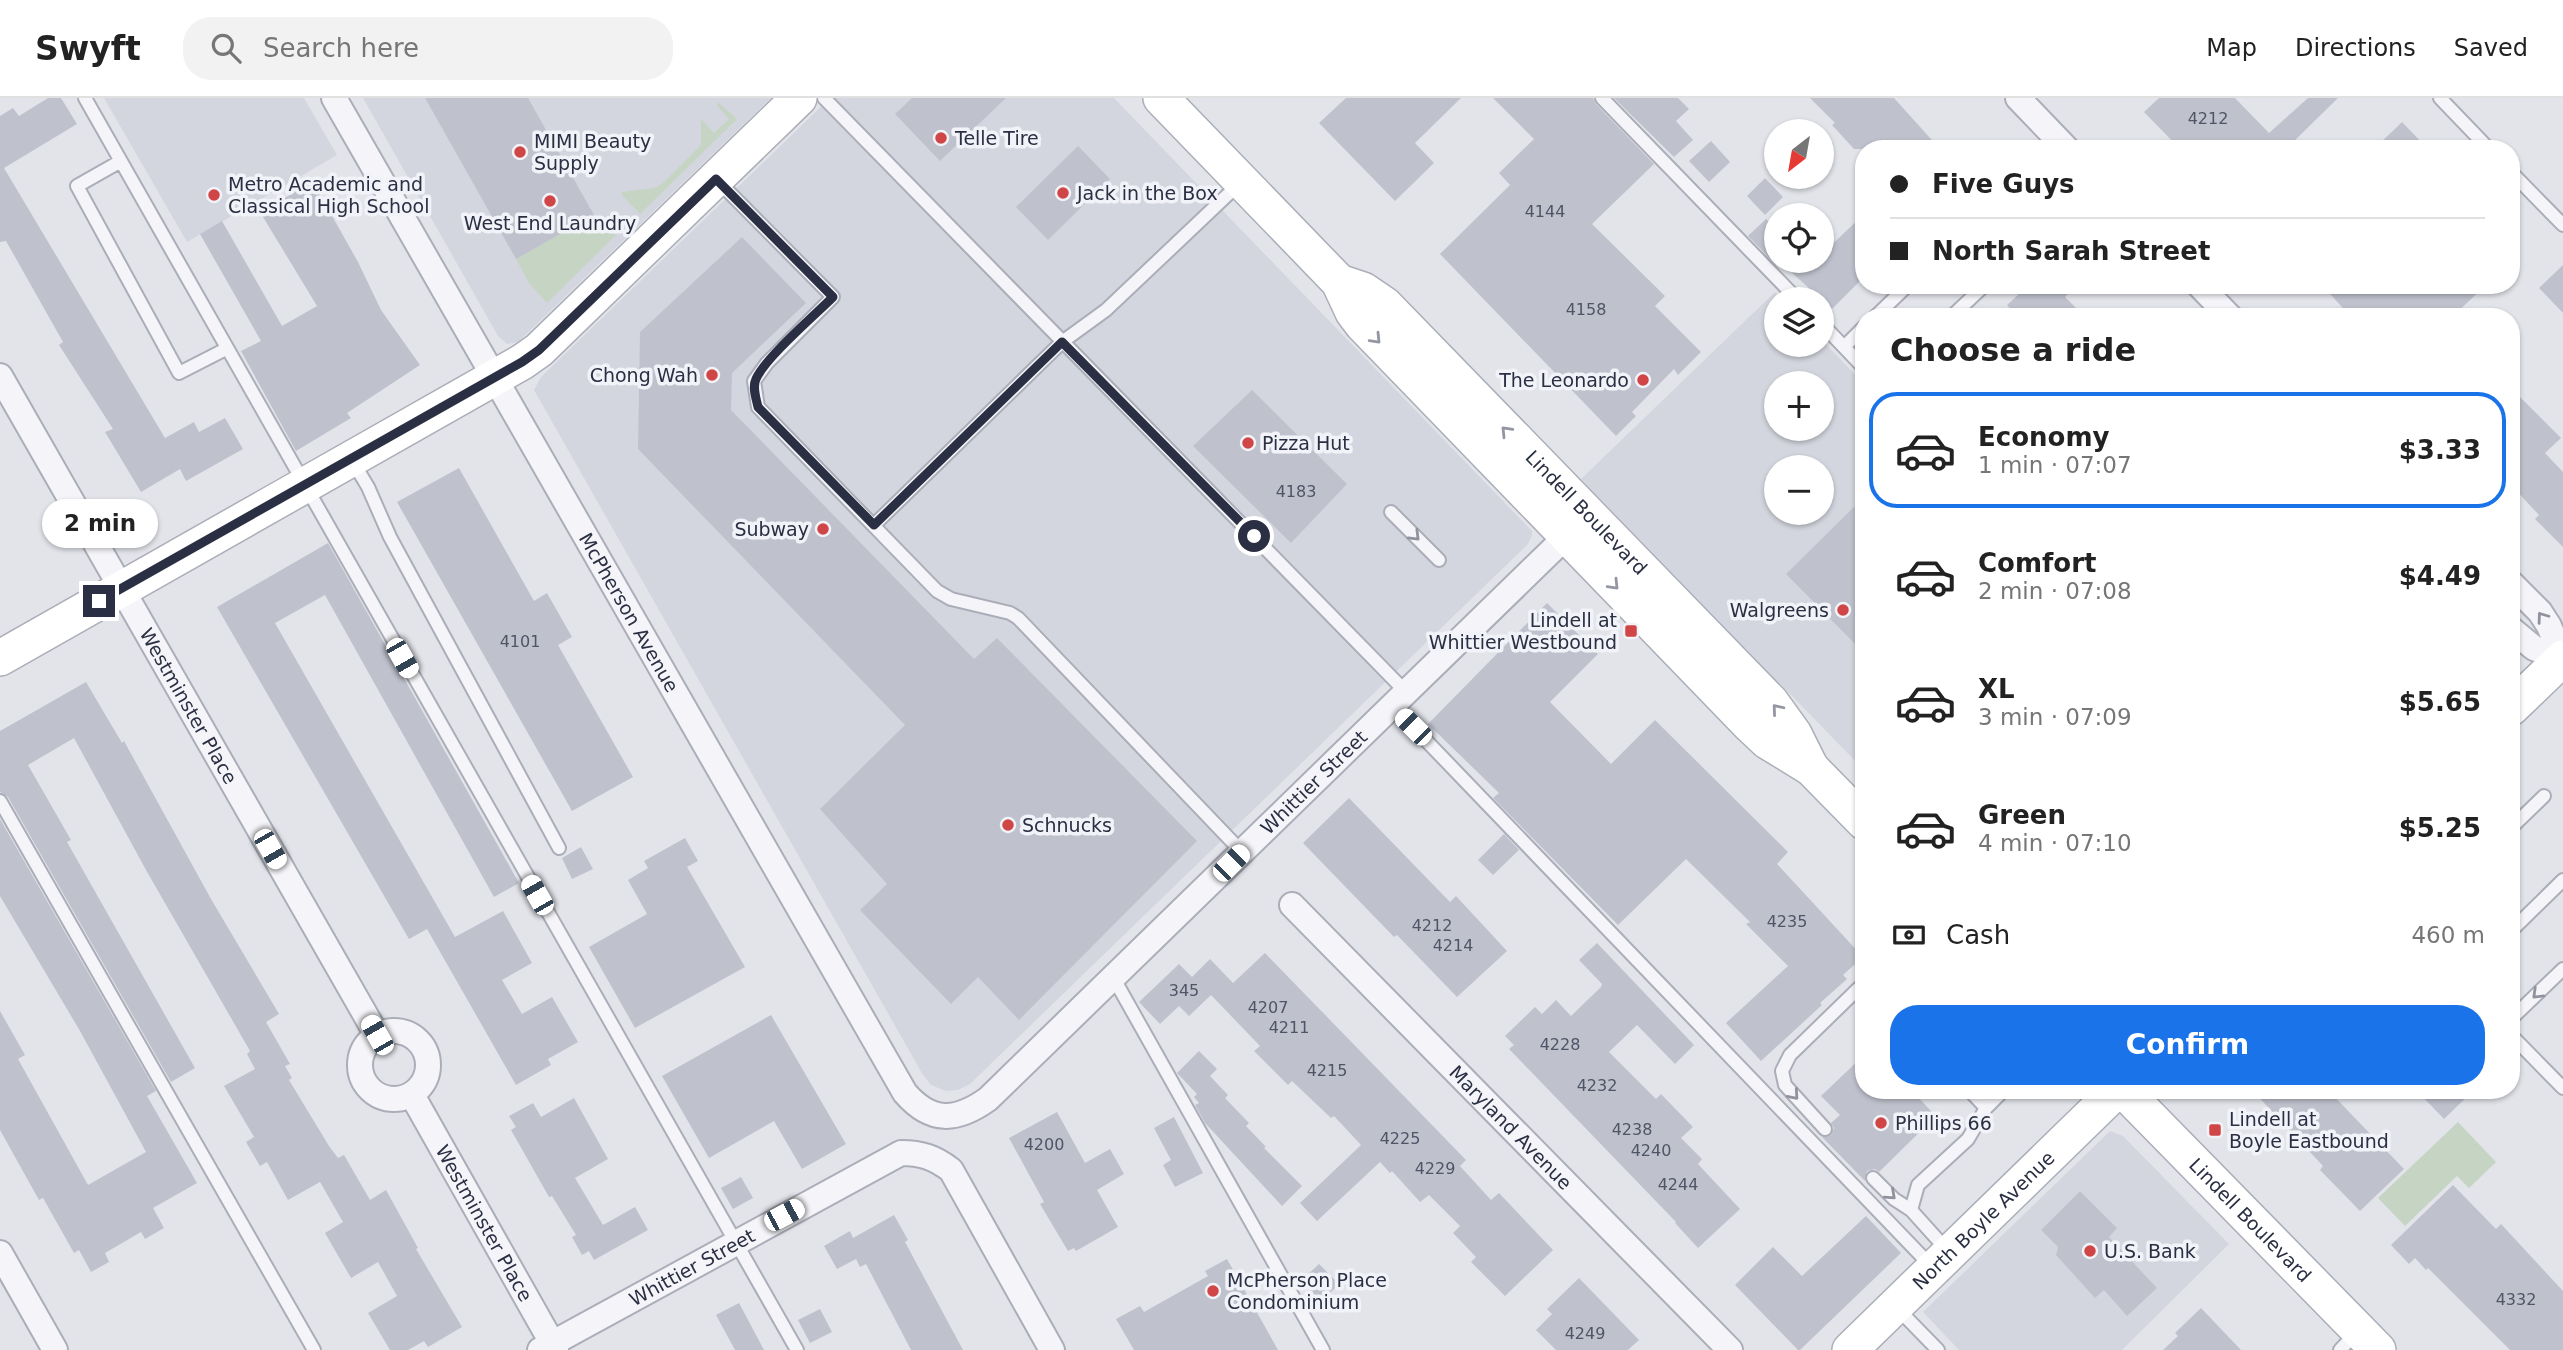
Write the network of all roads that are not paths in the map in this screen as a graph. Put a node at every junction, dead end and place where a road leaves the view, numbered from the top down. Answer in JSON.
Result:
{"nodes":[{"id":1,"x":85,"y":98,"type":"edge"},
{"id":2,"x":334,"y":98,"type":"edge"},
{"id":3,"x":799,"y":98,"type":"edge"},
{"id":4,"x":824,"y":98,"type":"edge"},
{"id":5,"x":1161,"y":98,"type":"edge"},
{"id":6,"x":1602,"y":98,"type":"edge"},
{"id":7,"x":2018,"y":98,"type":"edge"},
{"id":8,"x":2440,"y":98,"type":"edge"},
{"id":9,"x":2055,"y":140,"type":"edge"},
{"id":10,"x":2480,"y":140,"type":"edge"},
{"id":11,"x":121,"y":161,"type":"junction"},
{"id":12,"x":716,"y":179,"type":"junction"},
{"id":13,"x":1242,"y":181,"type":"junction"},
{"id":14,"x":2520,"y":181,"type":"edge"},
{"id":15,"x":2563,"y":225,"type":"edge"},
{"id":16,"x":1785,"y":287,"type":"edge"},
{"id":17,"x":1899,"y":294,"type":"edge"},
{"id":18,"x":1975,"y":294,"type":"edge"},
{"id":19,"x":2208,"y":294,"type":"edge"},
{"id":20,"x":1884,"y":308,"type":"edge"},
{"id":21,"x":1961,"y":308,"type":"edge"},
{"id":22,"x":2221,"y":308,"type":"edge"},
{"id":23,"x":1855,"y":336,"type":"edge"},
{"id":24,"x":1834,"y":337,"type":"edge"},
{"id":25,"x":1062,"y":342,"type":"junction"},
{"id":26,"x":1844,"y":347,"type":"junction"},
{"id":27,"x":226,"y":348,"type":"junction"},
{"id":28,"x":1855,"y":359,"type":"edge"},
{"id":29,"x":0,"y":376,"type":"edge"},
{"id":30,"x":495,"y":378,"type":"junction"},
{"id":31,"x":351,"y":458,"type":"junction"},
{"id":32,"x":304,"y":485,"type":"junction"},
{"id":33,"x":1391,"y":512,"type":"dead end"},
{"id":34,"x":874,"y":525,"type":"junction"},
{"id":35,"x":1578,"y":525,"type":"junction"},
{"id":36,"x":1439,"y":560,"type":"dead end"},
{"id":37,"x":121,"y":588,"type":"junction"},
{"id":38,"x":2520,"y":592,"type":"edge"},
{"id":39,"x":2520,"y":636,"type":"edge"},
{"id":40,"x":0,"y":658,"type":"edge"},
{"id":41,"x":2563,"y":659,"type":"edge"},
{"id":42,"x":1399,"y":699,"type":"junction"},
{"id":43,"x":2520,"y":700,"type":"edge"},
{"id":44,"x":2544,"y":796,"type":"dead end"},
{"id":45,"x":0,"y":801,"type":"edge"},
{"id":46,"x":1855,"y":813,"type":"edge"},
{"id":47,"x":2520,"y":819,"type":"edge"},
{"id":48,"x":559,"y":848,"type":"dead end"},
{"id":49,"x":1242,"y":852,"type":"junction"},
{"id":50,"x":2563,"y":880,"type":"edge"},
{"id":51,"x":1292,"y":905,"type":"dead end"},
{"id":52,"x":2520,"y":922,"type":"edge"},
{"id":53,"x":2563,"y":969,"type":"edge"},
{"id":54,"x":1113,"y":977,"type":"junction"},
{"id":55,"x":1855,"y":992,"type":"edge"},
{"id":56,"x":2520,"y":1010,"type":"edge"},
{"id":57,"x":377,"y":1035,"type":"junction"},
{"id":58,"x":2520,"y":1044,"type":"edge"},
{"id":59,"x":2563,"y":1088,"type":"edge"},
{"id":60,"x":412,"y":1095,"type":"junction"},
{"id":61,"x":1978,"y":1099,"type":"edge"},
{"id":62,"x":1995,"y":1099,"type":"edge"},
{"id":63,"x":2108,"y":1099,"type":"edge"},
{"id":64,"x":2131,"y":1099,"type":"edge"},
{"id":65,"x":1986,"y":1108,"type":"junction"},
{"id":66,"x":936,"y":1115,"type":"joint"},
{"id":67,"x":1825,"y":1129,"type":"dead end"},
{"id":68,"x":1873,"y":1178,"type":"dead end"},
{"id":69,"x":1911,"y":1210,"type":"junction"},
{"id":70,"x":735,"y":1242,"type":"junction"},
{"id":71,"x":0,"y":1253,"type":"edge"},
{"id":72,"x":1942,"y":1261,"type":"junction"},
{"id":73,"x":1895,"y":1306,"type":"junction"},
{"id":74,"x":2359,"y":1344,"type":"edge"},
{"id":75,"x":549,"y":1348,"type":"edge"},
{"id":76,"x":55,"y":1350,"type":"edge"},
{"id":77,"x":314,"y":1350,"type":"edge"},
{"id":78,"x":797,"y":1350,"type":"edge"},
{"id":79,"x":1052,"y":1350,"type":"edge"},
{"id":80,"x":1323,"y":1350,"type":"edge"},
{"id":81,"x":1730,"y":1350,"type":"edge"},
{"id":82,"x":1850,"y":1350,"type":"edge"},
{"id":83,"x":1938,"y":1350,"type":"edge"}],
"edges":[{"from":1,"to":11,"type":"lane"},
{"from":2,"to":30,"type":"street","name":"McPherson Avenue"},
{"from":3,"to":12,"type":"street"},
{"from":4,"to":25,"type":"lane"},
{"from":5,"to":13,"type":"street","name":"Lindell Boulevard"},
{"from":6,"to":16,"type":"lane"},
{"from":7,"to":9,"type":"street"},
{"from":8,"to":10,"type":"lane"},
{"from":11,"to":27,"type":"lane"},
{"from":11,"to":27,"type":"lane"},
{"from":12,"to":30,"type":"street"},
{"from":12,"to":34,"type":"lane"},
{"from":13,"to":25,"type":"lane"},
{"from":13,"to":35,"type":"street","name":"Lindell Boulevard"},
{"from":14,"to":15,"type":"lane"},
{"from":17,"to":20,"type":"lane"},
{"from":18,"to":21,"type":"lane"},
{"from":19,"to":22,"type":"street"},
{"from":23,"to":26,"type":"lane"},
{"from":24,"to":26,"type":"lane"},
{"from":25,"to":34,"type":"lane"},
{"from":25,"to":42,"type":"lane"},
{"from":26,"to":28,"type":"lane"},
{"from":27,"to":32,"type":"lane"},
{"from":29,"to":37,"type":"street","name":"Westminster Place"},
{"from":30,"to":31,"type":"street"},
{"from":30,"to":66,"type":"street","name":"McPherson Avenue"},
{"from":31,"to":32,"type":"street"},
{"from":31,"to":48,"type":"lane"},
{"from":32,"to":37,"type":"street"},
{"from":32,"to":70,"type":"lane"},
{"from":33,"to":36,"type":"lane","one_way":true},
{"from":34,"to":49,"type":"lane"},
{"from":35,"to":42,"type":"street","name":"Whittier Street"},
{"from":35,"to":46,"type":"street","name":"Lindell Boulevard"},
{"from":37,"to":40,"type":"street"},
{"from":37,"to":57,"type":"street","name":"Westminster Place"},
{"from":41,"to":38,"type":"street","one_way":true},
{"from":39,"to":41,"type":"street"},
{"from":41,"to":43,"type":"street"},
{"from":42,"to":49,"type":"street","name":"Whittier Street"},
{"from":42,"to":72,"type":"lane"},
{"from":44,"to":47,"type":"lane"},
{"from":45,"to":77,"type":"lane"},
{"from":49,"to":54,"type":"street","name":"Whittier Street"},
{"from":50,"to":52,"type":"lane"},
{"from":51,"to":81,"type":"street","name":"Maryland Avenue"},
{"from":53,"to":56,"type":"lane","one_way":true},
{"from":54,"to":66,"type":"street","name":"Whittier Street"},
{"from":54,"to":80,"type":"lane"},
{"from":55,"to":67,"type":"lane","one_way":true},
{"from":57,"to":60,"type":"street"},
{"from":57,"to":60,"type":"street"},
{"from":58,"to":59,"type":"lane"},
{"from":60,"to":75,"type":"street","name":"Westminster Place"},
{"from":61,"to":65,"type":"lane"},
{"from":62,"to":65,"type":"lane"},
{"from":63,"to":72,"type":"street","name":"North Boyle Avenue"},
{"from":64,"to":74,"type":"street","name":"Lindell Boulevard"},
{"from":65,"to":69,"type":"lane"},
{"from":68,"to":69,"type":"lane","one_way":true},
{"from":69,"to":72,"type":"lane"},
{"from":70,"to":75,"type":"street","name":"Whittier Street"},
{"from":70,"to":78,"type":"lane"},
{"from":70,"to":79,"type":"street","name":"Whittier Street"},
{"from":71,"to":76,"type":"street"},
{"from":72,"to":73,"type":"street","name":"North Boyle Avenue"},
{"from":73,"to":82,"type":"street","name":"North Boyle Avenue"},
{"from":73,"to":83,"type":"lane"}]}
